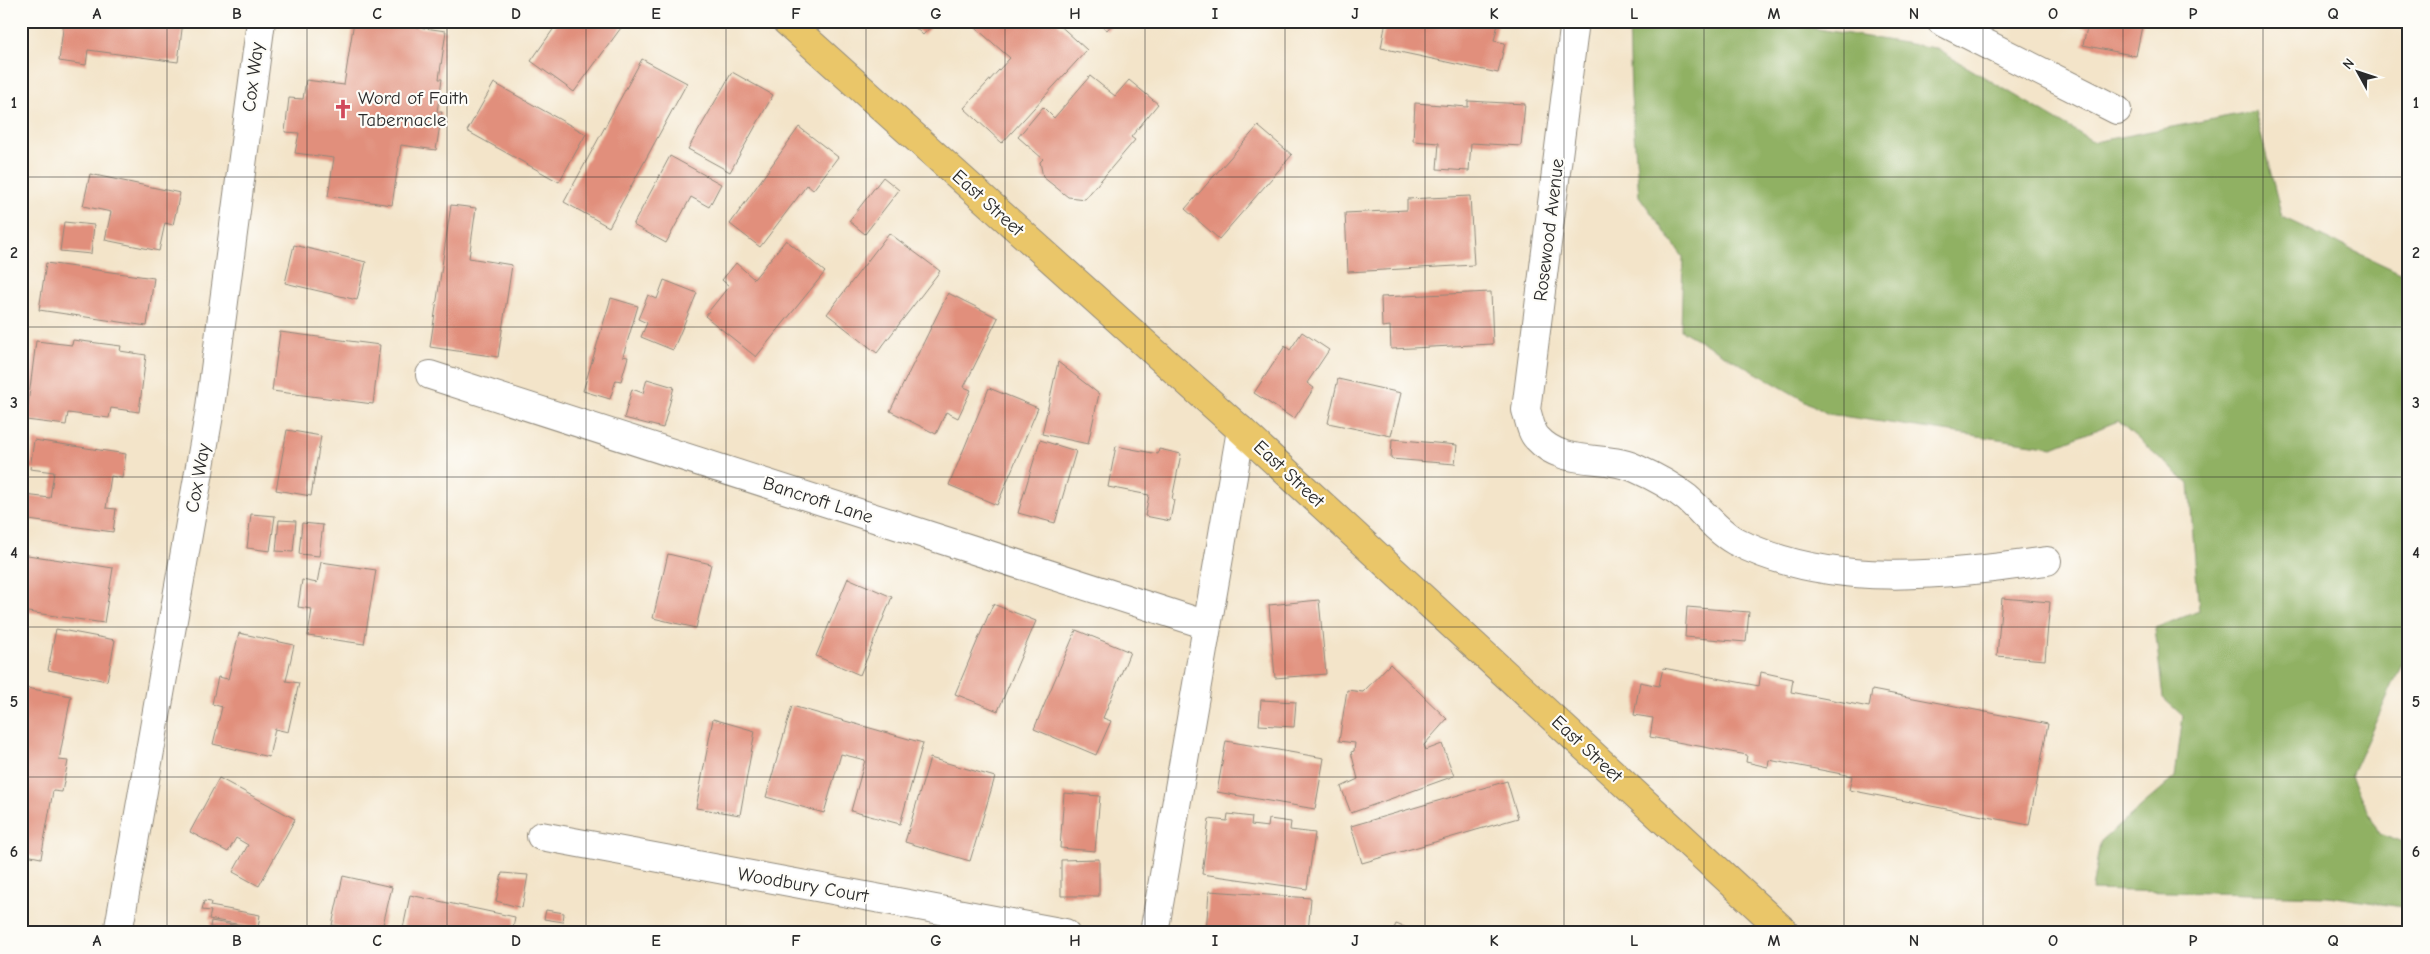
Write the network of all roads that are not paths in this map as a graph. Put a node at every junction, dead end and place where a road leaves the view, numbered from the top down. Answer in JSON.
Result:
{"nodes":[{"id":1,"x":261,"y":21,"type":"edge"},
{"id":2,"x":786,"y":21,"type":"edge"},
{"id":3,"x":1575,"y":21,"type":"edge"},
{"id":4,"x":1941,"y":21,"type":"edge"},
{"id":5,"x":2117,"y":110,"type":"dead end"},
{"id":6,"x":430,"y":375,"type":"dead end"},
{"id":7,"x":1241,"y":430,"type":"junction"},
{"id":8,"x":2046,"y":561,"type":"dead end"},
{"id":9,"x":1207,"y":624,"type":"junction"},
{"id":10,"x":541,"y":836,"type":"dead end"},
{"id":11,"x":118,"y":933,"type":"edge"},
{"id":12,"x":1065,"y":933,"type":"edge"},
{"id":13,"x":1154,"y":933,"type":"edge"},
{"id":14,"x":1786,"y":933,"type":"edge"}],
"edges":[{"from":1,"to":11,"type":"street","name":"Cox Way"},
{"from":2,"to":7,"type":"main road","name":"East Street"},
{"from":3,"to":8,"type":"street","name":"Rosewood Avenue"},
{"from":4,"to":5,"type":"street"},
{"from":6,"to":9,"type":"street","name":"Bancroft Lane"},
{"from":7,"to":9,"type":"street"},
{"from":7,"to":14,"type":"main road","name":"East Street"},
{"from":9,"to":13,"type":"street"},
{"from":10,"to":12,"type":"street","name":"Woodbury Court"}]}
